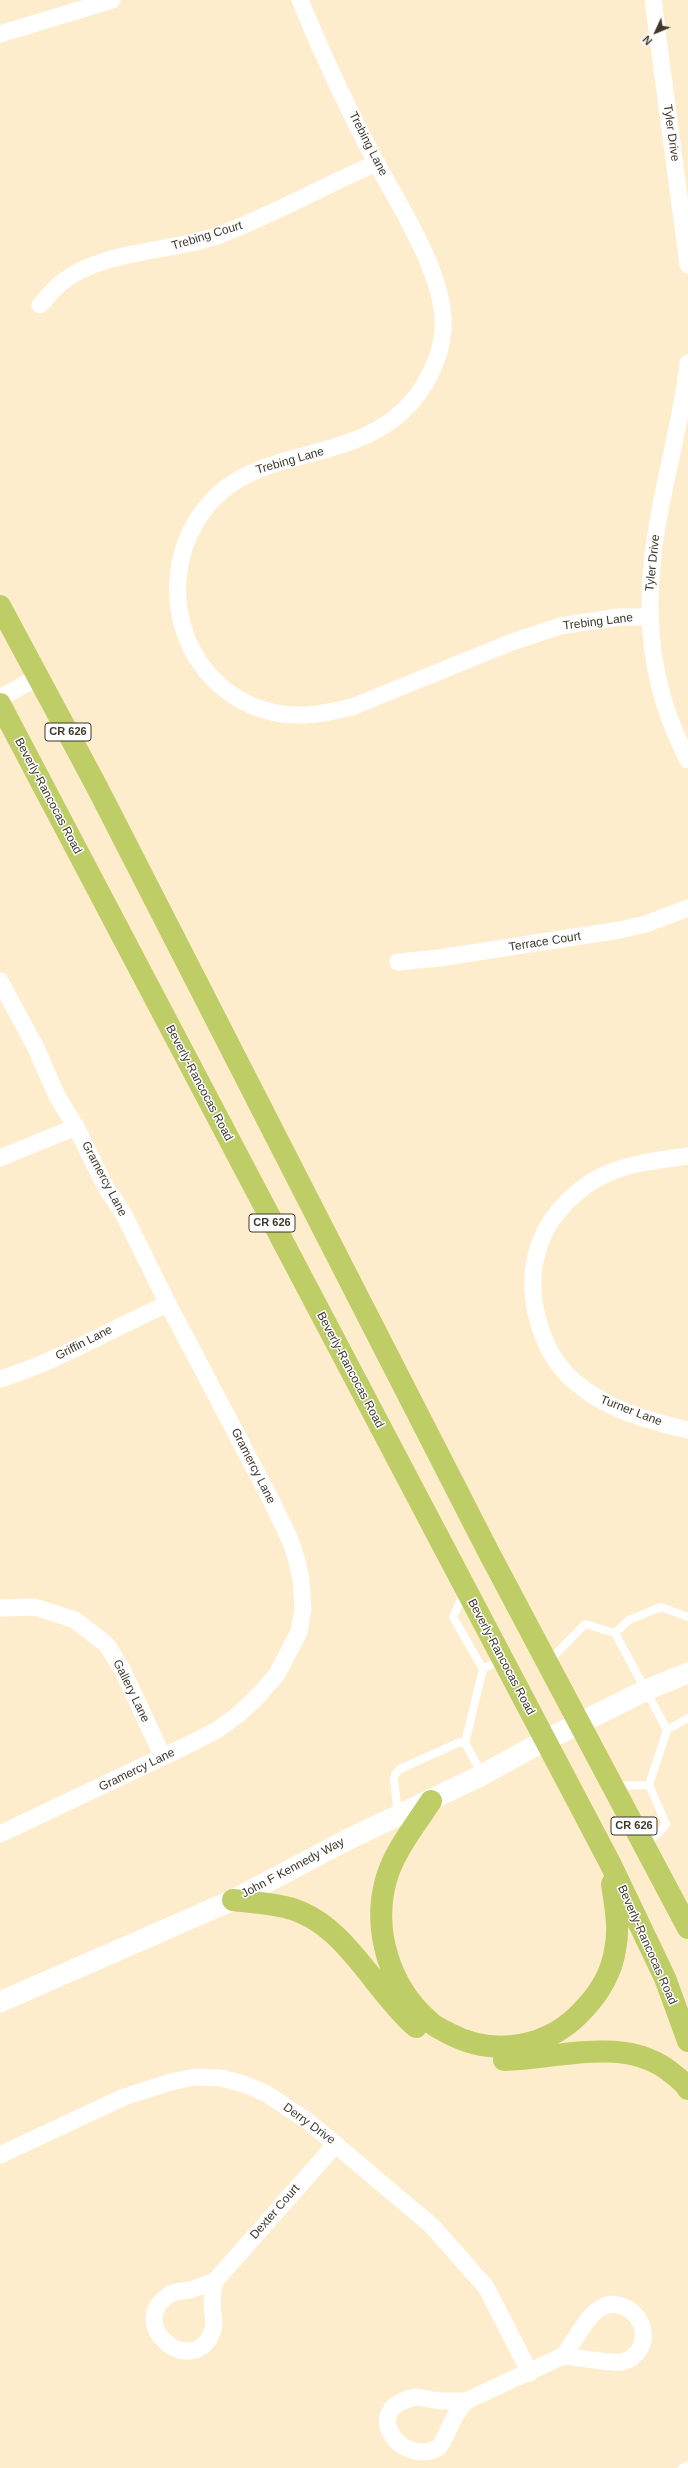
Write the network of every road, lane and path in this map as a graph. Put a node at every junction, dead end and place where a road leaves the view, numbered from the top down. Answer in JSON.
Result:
{"nodes":[{"id":1,"x":112,"y":0,"type":"edge"},
{"id":2,"x":300,"y":0,"type":"edge"},
{"id":3,"x":652,"y":0,"type":"edge"},
{"id":4,"x":0,"y":34,"type":"edge"},
{"id":5,"x":680,"y":143,"type":"edge"},
{"id":6,"x":377,"y":163,"type":"junction"},
{"id":7,"x":688,"y":265,"type":"edge"},
{"id":8,"x":40,"y":305,"type":"dead end"},
{"id":9,"x":688,"y":372,"type":"edge"},
{"id":10,"x":0,"y":606,"type":"edge"},
{"id":11,"x":649,"y":617,"type":"junction"},
{"id":12,"x":38,"y":677,"type":"junction"},
{"id":13,"x":0,"y":698,"type":"edge"},
{"id":14,"x":0,"y":704,"type":"edge"},
{"id":15,"x":688,"y":760,"type":"edge"},
{"id":16,"x":688,"y":908,"type":"edge"},
{"id":17,"x":398,"y":962,"type":"dead end"},
{"id":18,"x":0,"y":981,"type":"edge"},
{"id":19,"x":76,"y":1127,"type":"junction"},
{"id":20,"x":688,"y":1156,"type":"edge"},
{"id":21,"x":0,"y":1158,"type":"edge"},
{"id":22,"x":168,"y":1304,"type":"junction"},
{"id":23,"x":0,"y":1378,"type":"edge"},
{"id":24,"x":688,"y":1430,"type":"edge"},
{"id":25,"x":466,"y":1590,"type":"junction"},
{"id":26,"x":0,"y":1608,"type":"edge"},
{"id":27,"x":688,"y":1617,"type":"edge"},
{"id":28,"x":616,"y":1633,"type":"junction"},
{"id":29,"x":502,"y":1659,"type":"junction"},
{"id":30,"x":547,"y":1663,"type":"junction"},
{"id":31,"x":483,"y":1669,"type":"junction"},
{"id":32,"x":688,"y":1672,"type":"edge"},
{"id":33,"x":646,"y":1690,"type":"junction"},
{"id":34,"x":688,"y":1718,"type":"edge"},
{"id":35,"x":581,"y":1723,"type":"junction"},
{"id":36,"x":667,"y":1730,"type":"junction"},
{"id":37,"x":544,"y":1741,"type":"junction"},
{"id":38,"x":465,"y":1743,"type":"junction"},
{"id":39,"x":163,"y":1757,"type":"junction"},
{"id":40,"x":482,"y":1775,"type":"junction"},
{"id":41,"x":649,"y":1785,"type":"junction"},
{"id":42,"x":612,"y":1786,"type":"junction"},
{"id":43,"x":431,"y":1801,"type":"junction"},
{"id":44,"x":398,"y":1816,"type":"junction"},
{"id":45,"x":0,"y":1834,"type":"edge"},
{"id":46,"x":644,"y":1845,"type":"junction"},
{"id":47,"x":610,"y":1863,"type":"junction"},
{"id":48,"x":233,"y":1900,"type":"junction"},
{"id":49,"x":688,"y":1928,"type":"edge"},
{"id":50,"x":0,"y":2002,"type":"edge"},
{"id":51,"x":688,"y":2041,"type":"edge"},
{"id":52,"x":688,"y":2089,"type":"edge"},
{"id":53,"x":336,"y":2144,"type":"junction"},
{"id":54,"x":0,"y":2155,"type":"edge"},
{"id":55,"x":215,"y":2281,"type":"junction"},
{"id":56,"x":563,"y":2356,"type":"junction"},
{"id":57,"x":530,"y":2373,"type":"junction"},
{"id":58,"x":466,"y":2400,"type":"junction"},
{"id":59,"x":688,"y":2465,"type":"edge"},
{"id":60,"x":682,"y":2468,"type":"edge"}],
"edges":[{"from":1,"to":4,"type":"street"},
{"from":2,"to":6,"type":"street","name":"Trebing Lane"},
{"from":3,"to":5,"type":"street","name":"Tyler Drive"},
{"from":5,"to":7,"type":"street","name":"Tyler Drive"},
{"from":6,"to":8,"type":"street","name":"Trebing Court"},
{"from":6,"to":11,"type":"street","name":"Trebing Lane"},
{"from":9,"to":11,"type":"street","name":"Tyler Drive"},
{"from":10,"to":12,"type":"main road","number":"CR 626"},
{"from":11,"to":15,"type":"street","name":"Tyler Drive"},
{"from":12,"to":13,"type":"street"},
{"from":12,"to":30,"type":"main road","number":"CR 626"},
{"from":14,"to":25,"type":"main road","name":"Beverly-Rancocas Road","number":"CR 626"},
{"from":16,"to":17,"type":"street","name":"Terrace Court"},
{"from":18,"to":19,"type":"street","name":"Gramercy Lane"},
{"from":19,"to":21,"type":"street"},
{"from":19,"to":22,"type":"street","name":"Gramercy Lane"},
{"from":20,"to":24,"type":"street","name":"Turner Lane"},
{"from":22,"to":23,"type":"street","name":"Griffin Lane"},
{"from":22,"to":39,"type":"street","name":"Gramercy Lane"},
{"from":25,"to":29,"type":"main road","name":"Beverly-Rancocas Road","number":"CR 626"},
{"from":25,"to":31,"type":"lane"},
{"from":26,"to":39,"type":"street","name":"Gallery Lane"},
{"from":27,"to":28,"type":"lane"},
{"from":28,"to":30,"type":"lane"},
{"from":28,"to":33,"type":"lane"},
{"from":29,"to":31,"type":"lane"},
{"from":29,"to":37,"type":"main road","name":"Beverly-Rancocas Road","number":"CR 626"},
{"from":30,"to":35,"type":"main road","number":"CR 626"},
{"from":31,"to":38,"type":"lane"},
{"from":32,"to":33,"type":"street","name":"John F Kennedy Way"},
{"from":33,"to":35,"type":"street","name":"John F Kennedy Way"},
{"from":33,"to":36,"type":"lane"},
{"from":34,"to":36,"type":"lane"},
{"from":35,"to":37,"type":"street","name":"John F Kennedy Way"},
{"from":35,"to":42,"type":"main road","number":"CR 626"},
{"from":36,"to":41,"type":"lane"},
{"from":37,"to":40,"type":"street","name":"John F Kennedy Way"},
{"from":37,"to":47,"type":"main road","name":"Beverly-Rancocas Road","number":"CR 626"},
{"from":38,"to":40,"type":"lane"},
{"from":38,"to":44,"type":"lane"},
{"from":39,"to":45,"type":"street","name":"Gramercy Lane"},
{"from":40,"to":43,"type":"street","name":"John F Kennedy Way"},
{"from":41,"to":42,"type":"lane"},
{"from":41,"to":46,"type":"lane"},
{"from":42,"to":46,"type":"main road","number":"CR 626"},
{"from":43,"to":44,"type":"street","name":"John F Kennedy Way"},
{"from":43,"to":47,"type":"main road"},
{"from":44,"to":48,"type":"street","name":"John F Kennedy Way"},
{"from":46,"to":49,"type":"main road","number":"CR 626"},
{"from":47,"to":51,"type":"main road","name":"Beverly-Rancocas Road","number":"CR 626"},
{"from":48,"to":50,"type":"street","name":"John F Kennedy Way"},
{"from":48,"to":52,"type":"main road"},
{"from":53,"to":54,"type":"street","name":"Derry Drive"},
{"from":53,"to":55,"type":"street","name":"Dexter Court"},
{"from":53,"to":57,"type":"street","name":"Derry Drive"},
{"from":55,"to":55,"type":"street"},
{"from":56,"to":56,"type":"street"},
{"from":56,"to":57,"type":"street"},
{"from":57,"to":58,"type":"street"},
{"from":58,"to":58,"type":"street"},
{"from":59,"to":60,"type":"lane"}]}
